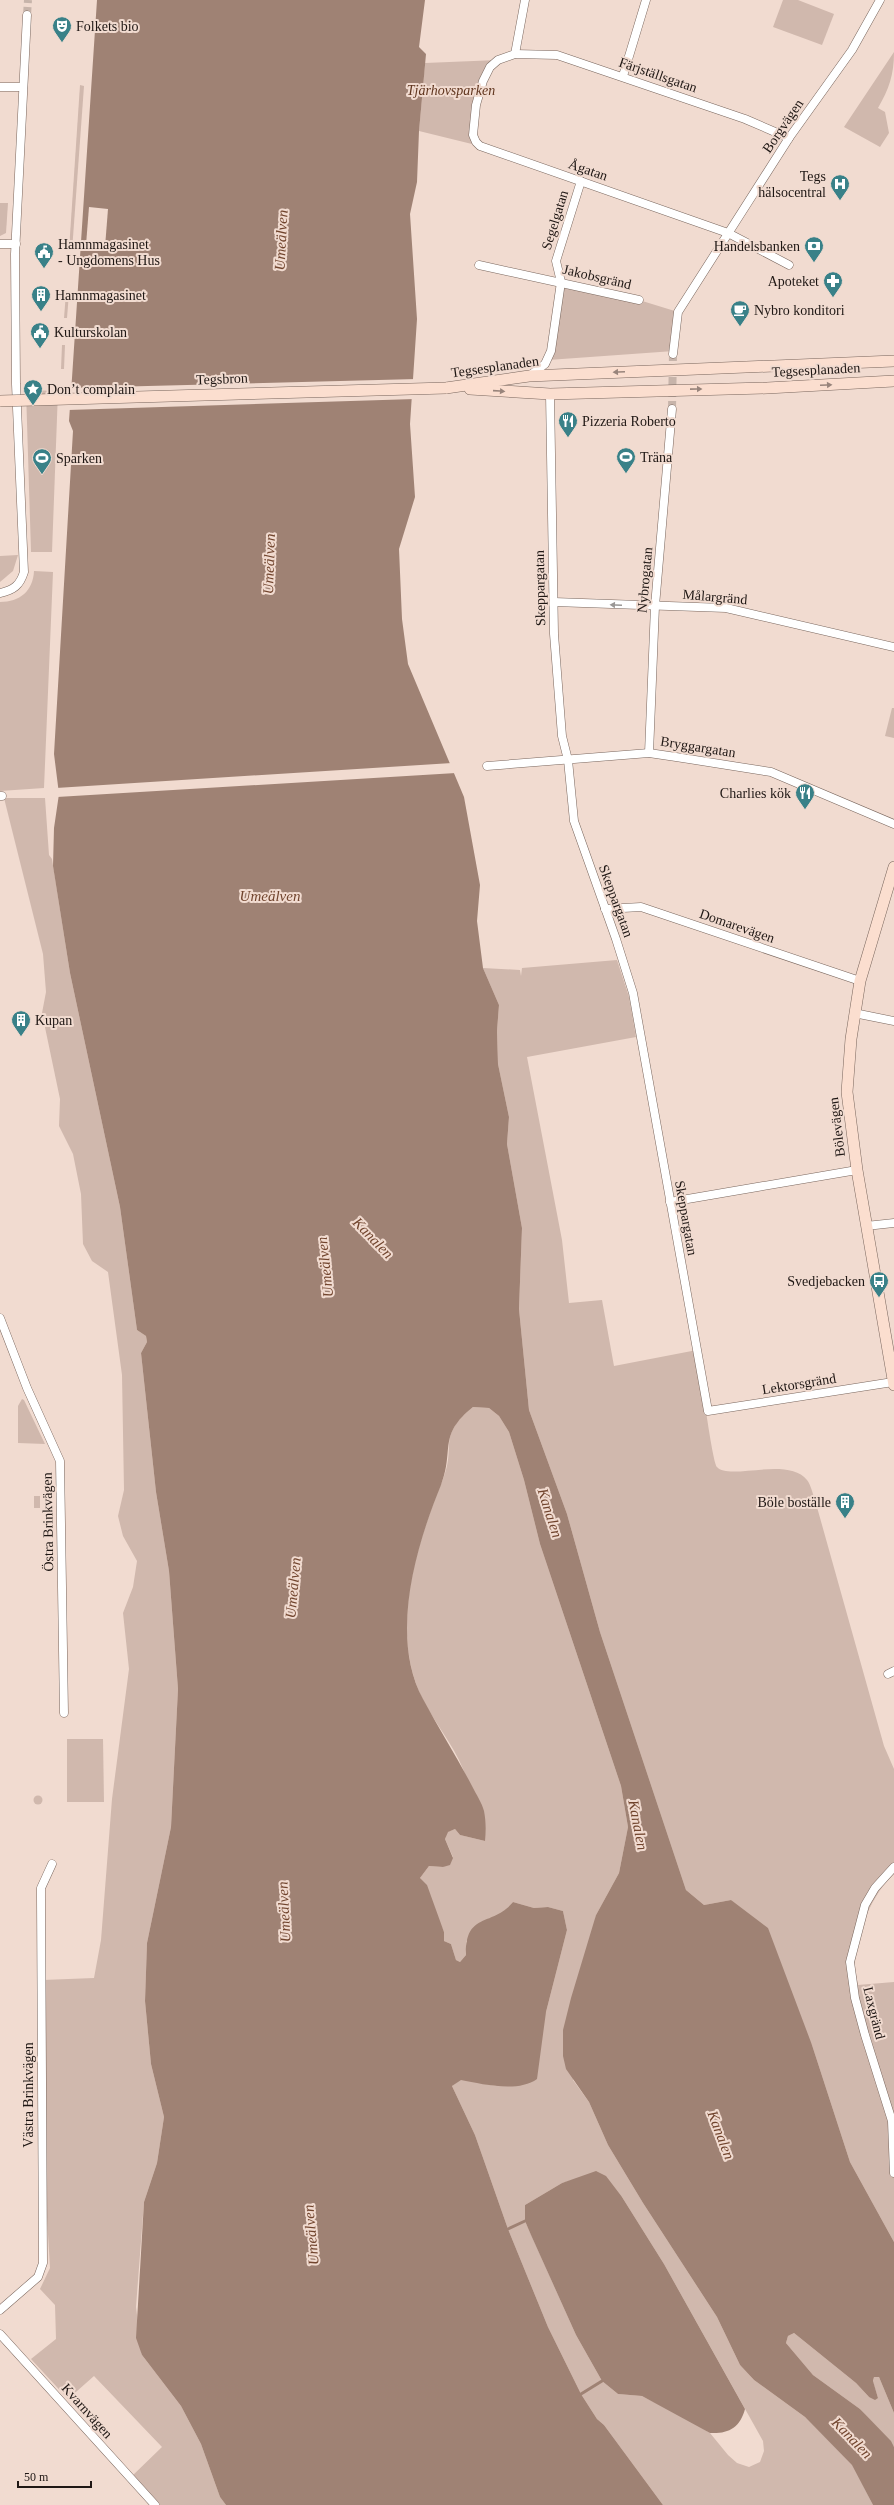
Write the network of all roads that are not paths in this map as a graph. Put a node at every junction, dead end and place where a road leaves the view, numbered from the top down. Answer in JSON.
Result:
{"nodes":[{"id":1,"x":525,"y":0,"type":"edge"},
{"id":2,"x":646,"y":0,"type":"edge"},
{"id":3,"x":880,"y":0,"type":"edge"},
{"id":4,"x":27,"y":15,"type":"tunnel mouth"},
{"id":5,"x":515,"y":54,"type":"junction"},
{"id":6,"x":623,"y":76,"type":"junction"},
{"id":7,"x":0,"y":87,"type":"edge"},
{"id":8,"x":23,"y":87,"type":"junction"},
{"id":9,"x":789,"y":138,"type":"junction"},
{"id":10,"x":581,"y":181,"type":"junction"},
{"id":11,"x":728,"y":233,"type":"junction"},
{"id":12,"x":0,"y":244,"type":"edge"},
{"id":13,"x":16,"y":244,"type":"junction"},
{"id":14,"x":479,"y":265,"type":"dead end"},
{"id":15,"x":789,"y":265,"type":"dead end"},
{"id":16,"x":561,"y":282,"type":"junction"},
{"id":17,"x":639,"y":300,"type":"dead end"},
{"id":18,"x":673,"y":354,"type":"tunnel mouth"},
{"id":19,"x":894,"y":361,"type":"edge"},
{"id":20,"x":529,"y":376,"type":"junction"},
{"id":21,"x":894,"y":381,"type":"edge"},
{"id":22,"x":446,"y":388,"type":"junction"},
{"id":23,"x":550,"y":394,"type":"junction"},
{"id":24,"x":0,"y":401,"type":"edge"},
{"id":25,"x":672,"y":410,"type":"tunnel mouth"},
{"id":26,"x":0,"y":593,"type":"edge"},
{"id":27,"x":554,"y":602,"type":"junction"},
{"id":28,"x":655,"y":606,"type":"junction"},
{"id":29,"x":894,"y":647,"type":"edge"},
{"id":30,"x":648,"y":753,"type":"junction"},
{"id":31,"x":568,"y":760,"type":"junction"},
{"id":32,"x":487,"y":766,"type":"dead end"},
{"id":33,"x":894,"y":824,"type":"edge"},
{"id":34,"x":894,"y":868,"type":"edge"},
{"id":35,"x":605,"y":909,"type":"junction"},
{"id":36,"x":860,"y":981,"type":"junction"},
{"id":37,"x":854,"y":1013,"type":"junction"},
{"id":38,"x":894,"y":1021,"type":"edge"},
{"id":39,"x":857,"y":1170,"type":"junction"},
{"id":40,"x":670,"y":1202,"type":"junction"},
{"id":41,"x":894,"y":1223,"type":"edge"},
{"id":42,"x":866,"y":1226,"type":"junction"},
{"id":43,"x":0,"y":1318,"type":"edge"},
{"id":44,"x":894,"y":1384,"type":"edge"},
{"id":45,"x":708,"y":1411,"type":"joint"},
{"id":46,"x":64,"y":1713,"type":"dead end"},
{"id":47,"x":52,"y":1864,"type":"dead end"},
{"id":48,"x":894,"y":1866,"type":"edge"},
{"id":49,"x":894,"y":2173,"type":"edge"},
{"id":50,"x":0,"y":2310,"type":"edge"},
{"id":51,"x":0,"y":2334,"type":"edge"},
{"id":52,"x":156,"y":2505,"type":"edge"}],
"edges":[{"from":1,"to":5,"type":"street"},
{"from":2,"to":6,"type":"street"},
{"from":3,"to":9,"type":"street","name":"Borgvägen"},
{"from":4,"to":8,"type":"street"},
{"from":5,"to":6,"type":"street","name":"Färjställsgatan"},
{"from":5,"to":10,"type":"street","name":"Ågatan"},
{"from":6,"to":9,"type":"street","name":"Färjställsgatan"},
{"from":7,"to":8,"type":"street"},
{"from":8,"to":13,"type":"street"},
{"from":9,"to":11,"type":"street","name":"Borgvägen"},
{"from":10,"to":11,"type":"street","name":"Ågatan"},
{"from":10,"to":16,"type":"street","name":"Segelgatan"},
{"from":11,"to":15,"type":"street","name":"Ågatan"},
{"from":11,"to":18,"type":"street","name":"Borgvägen"},
{"from":12,"to":13,"type":"street"},
{"from":13,"to":26,"type":"street"},
{"from":14,"to":16,"type":"street","name":"Jakobsgränd"},
{"from":16,"to":17,"type":"street","name":"Jakobsgränd"},
{"from":16,"to":20,"type":"street","name":"Segelgatan"},
{"from":19,"to":20,"type":"main road","name":"Tegsesplanaden","one_way":true},
{"from":20,"to":22,"type":"main road","name":"Tegsesplanaden"},
{"from":23,"to":21,"type":"main road","name":"Tegsesplanaden","one_way":true},
{"from":22,"to":23,"type":"main road","name":"Tegsesplanaden","one_way":true},
{"from":22,"to":24,"type":"main road","name":"Tegsbron","bridge":true},
{"from":23,"to":27,"type":"street","name":"Skeppargatan"},
{"from":25,"to":28,"type":"street","name":"Nybrogatan"},
{"from":28,"to":27,"type":"street","name":"Målargränd","one_way":true},
{"from":27,"to":31,"type":"street","name":"Skeppargatan"},
{"from":28,"to":29,"type":"street","name":"Målargränd"},
{"from":28,"to":30,"type":"street","name":"Nybrogatan"},
{"from":30,"to":31,"type":"street","name":"Bryggargatan"},
{"from":30,"to":33,"type":"street","name":"Bryggargatan"},
{"from":31,"to":32,"type":"street","name":"Bryggargatan"},
{"from":31,"to":35,"type":"street","name":"Skeppargatan"},
{"from":34,"to":36,"type":"main road","name":"Bölevägen"},
{"from":35,"to":36,"type":"street","name":"Domarevägen"},
{"from":35,"to":40,"type":"street","name":"Skeppargatan"},
{"from":36,"to":37,"type":"main road","name":"Bölevägen"},
{"from":37,"to":38,"type":"street"},
{"from":37,"to":39,"type":"main road","name":"Bölevägen"},
{"from":39,"to":40,"type":"street"},
{"from":39,"to":42,"type":"main road","name":"Bölevägen"},
{"from":40,"to":45,"type":"street","name":"Skeppargatan"},
{"from":41,"to":42,"type":"street"},
{"from":42,"to":44,"type":"main road","name":"Bölevägen"},
{"from":43,"to":46,"type":"street","name":"Östra Brinkvägen"},
{"from":44,"to":45,"type":"street","name":"Lektorsgränd"},
{"from":47,"to":50,"type":"street","name":"Västra Brinkvägen"},
{"from":48,"to":49,"type":"street","name":"Laxgränd"},
{"from":51,"to":52,"type":"street","name":"Kvarnvägen"}]}
